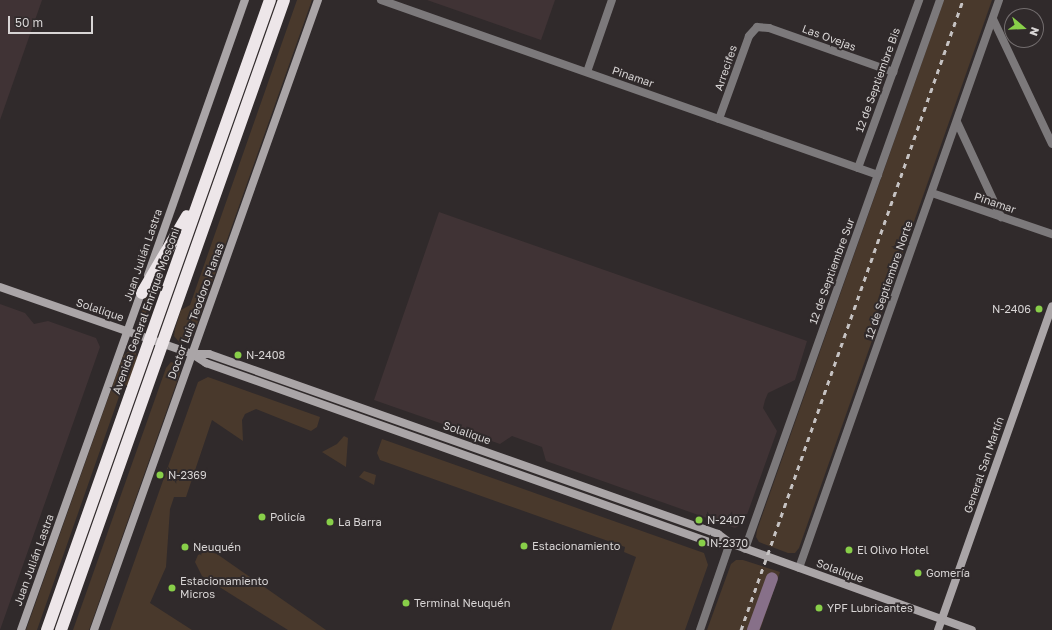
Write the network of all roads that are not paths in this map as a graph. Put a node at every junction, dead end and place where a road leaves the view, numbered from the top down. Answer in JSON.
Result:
{"nodes":[{"id":1,"x":245,"y":0,"type":"edge"},
{"id":2,"x":270,"y":0,"type":"edge"},
{"id":3,"x":284,"y":0,"type":"edge"},
{"id":4,"x":318,"y":0,"type":"edge"},
{"id":5,"x":381,"y":0,"type":"edge"},
{"id":6,"x":612,"y":0,"type":"edge"},
{"id":7,"x":919,"y":0,"type":"edge"},
{"id":8,"x":940,"y":0,"type":"edge"},
{"id":9,"x":999,"y":0,"type":"edge"},
{"id":10,"x":992,"y":19,"type":"junction"},
{"id":11,"x":757,"y":27,"type":"joint"},
{"id":12,"x":587,"y":72,"type":"junction"},
{"id":13,"x":893,"y":72,"type":"junction"},
{"id":14,"x":720,"y":119,"type":"junction"},
{"id":15,"x":956,"y":122,"type":"junction"},
{"id":16,"x":1052,"y":144,"type":"edge"},
{"id":17,"x":858,"y":168,"type":"junction"},
{"id":18,"x":878,"y":175,"type":"junction"},
{"id":19,"x":207,"y":180,"type":"junction"},
{"id":20,"x":932,"y":193,"type":"junction"},
{"id":21,"x":1001,"y":217,"type":"junction"},
{"id":22,"x":1052,"y":234,"type":"edge"},
{"id":23,"x":0,"y":287,"type":"edge"},
{"id":24,"x":142,"y":292,"type":"junction"},
{"id":25,"x":1052,"y":307,"type":"edge"},
{"id":26,"x":127,"y":331,"type":"junction"},
{"id":27,"x":150,"y":339,"type":"junction"},
{"id":28,"x":163,"y":344,"type":"junction"},
{"id":29,"x":192,"y":354,"type":"junction"},
{"id":30,"x":730,"y":544,"type":"junction"},
{"id":31,"x":745,"y":549,"type":"junction"},
{"id":32,"x":799,"y":568,"type":"junction"},
{"id":33,"x":942,"y":619,"type":"junction"},
{"id":34,"x":21,"y":630,"type":"edge"},
{"id":35,"x":47,"y":630,"type":"edge"},
{"id":36,"x":61,"y":630,"type":"edge"},
{"id":37,"x":94,"y":630,"type":"edge"},
{"id":38,"x":700,"y":630,"type":"edge"},
{"id":39,"x":938,"y":630,"type":"edge"},
{"id":40,"x":972,"y":630,"type":"edge"}],
"edges":[{"from":1,"to":24,"type":"main road","name":"Juan Julián Lastra"},
{"from":2,"to":19,"type":"highway","name":"Avenida General Enrique Mosconi"},
{"from":3,"to":28,"type":"highway"},
{"from":4,"to":29,"type":"main road","name":"Doctor Luis Teodoro Planas"},
{"from":5,"to":12,"type":"street","name":"Pinamar"},
{"from":6,"to":12,"type":"street"},
{"from":7,"to":13,"type":"street","name":"12 de Septiembre Bis"},
{"from":8,"to":18,"type":"street","name":"12 de Septiembre Sur"},
{"from":9,"to":10,"type":"street","name":"12 de Septiembre Norte"},
{"from":10,"to":15,"type":"street","name":"12 de Septiembre Norte"},
{"from":10,"to":16,"type":"street"},
{"from":11,"to":13,"type":"street","name":"Las Ovejas"},
{"from":11,"to":14,"type":"street","name":"Arrecifes"},
{"from":12,"to":14,"type":"street","name":"Pinamar"},
{"from":13,"to":17,"type":"street","name":"12 de Septiembre Bis"},
{"from":14,"to":17,"type":"street","name":"Pinamar"},
{"from":15,"to":20,"type":"street","name":"12 de Septiembre Norte"},
{"from":15,"to":21,"type":"street"},
{"from":17,"to":18,"type":"street","name":"Pinamar"},
{"from":18,"to":31,"type":"street","name":"12 de Septiembre Sur"},
{"from":19,"to":24,"type":"highway"},
{"from":19,"to":27,"type":"highway","name":"Avenida General Enrique Mosconi"},
{"from":20,"to":21,"type":"street","name":"Pinamar"},
{"from":20,"to":32,"type":"street","name":"12 de Septiembre Norte"},
{"from":21,"to":22,"type":"street","name":"Pinamar"},
{"from":23,"to":26,"type":"main road","name":"Solalique"},
{"from":24,"to":26,"type":"main road","name":"Juan Julián Lastra"},
{"from":25,"to":33,"type":"main road","name":"General San Martín"},
{"from":26,"to":27,"type":"main road","name":"Solalique"},
{"from":26,"to":34,"type":"main road","name":"Juan Julián Lastra"},
{"from":27,"to":28,"type":"main road","name":"Solalique"},
{"from":27,"to":35,"type":"highway","name":"Avenida General Enrique Mosconi"},
{"from":28,"to":29,"type":"main road","name":"Solalique"},
{"from":28,"to":36,"type":"highway"},
{"from":29,"to":30,"type":"main road","name":"Solalique"},
{"from":29,"to":37,"type":"main road","name":"Doctor Luis Teodoro Planas"},
{"from":30,"to":31,"type":"main road","name":"Solalique"},
{"from":30,"to":38,"type":"street"},
{"from":31,"to":32,"type":"main road","name":"Solalique"},
{"from":32,"to":33,"type":"main road","name":"Solalique"},
{"from":33,"to":39,"type":"main road","name":"General San Martín"},
{"from":33,"to":40,"type":"main road","name":"Solalique"}]}
